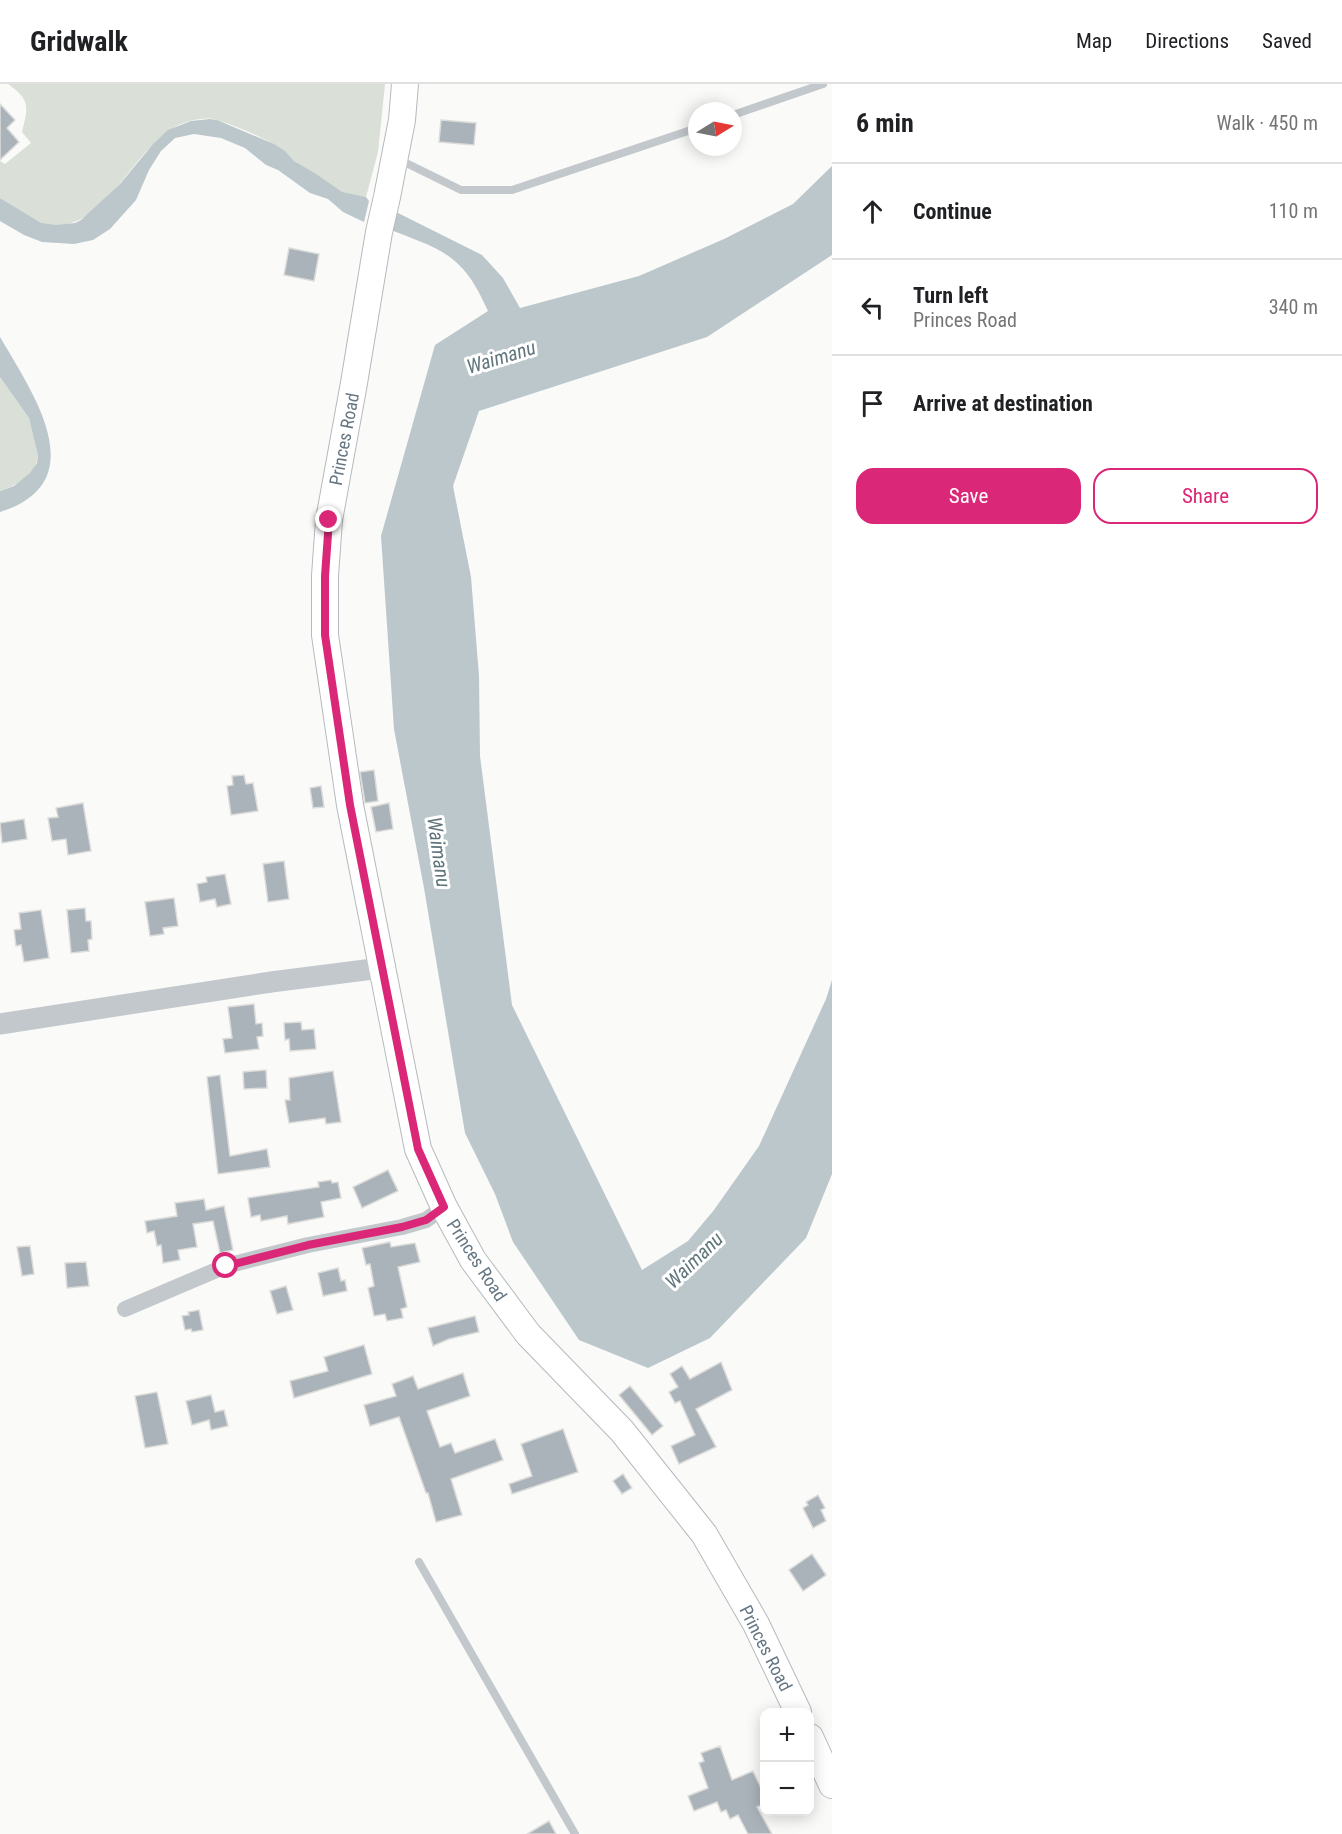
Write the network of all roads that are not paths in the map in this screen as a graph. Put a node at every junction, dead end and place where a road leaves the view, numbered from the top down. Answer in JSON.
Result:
{"nodes":[{"id":1,"x":405,"y":84,"type":"edge"},
{"id":2,"x":823,"y":84,"type":"edge"},
{"id":3,"x":742,"y":112,"type":"edge"},
{"id":4,"x":688,"y":131,"type":"edge"},
{"id":5,"x":395,"y":158,"type":"junction"},
{"id":6,"x":381,"y":968,"type":"junction"},
{"id":7,"x":0,"y":1024,"type":"edge"},
{"id":8,"x":444,"y":1207,"type":"junction"},
{"id":9,"x":125,"y":1309,"type":"dead end"},
{"id":10,"x":419,"y":1562,"type":"dead end"},
{"id":11,"x":796,"y":1708,"type":"edge"},
{"id":12,"x":814,"y":1746,"type":"edge"},
{"id":13,"x":832,"y":1785,"type":"edge"},
{"id":14,"x":575,"y":1834,"type":"edge"}],
"edges":[{"from":1,"to":5,"type":"main road","name":"Princes Road"},
{"from":2,"to":3,"type":"lane"},
{"from":4,"to":5,"type":"lane"},
{"from":5,"to":6,"type":"main road","name":"Princes Road"},
{"from":6,"to":7,"type":"street"},
{"from":6,"to":8,"type":"main road","name":"Princes Road"},
{"from":8,"to":9,"type":"street"},
{"from":8,"to":11,"type":"main road","name":"Princes Road"},
{"from":10,"to":14,"type":"lane"},
{"from":12,"to":13,"type":"main road"}]}
